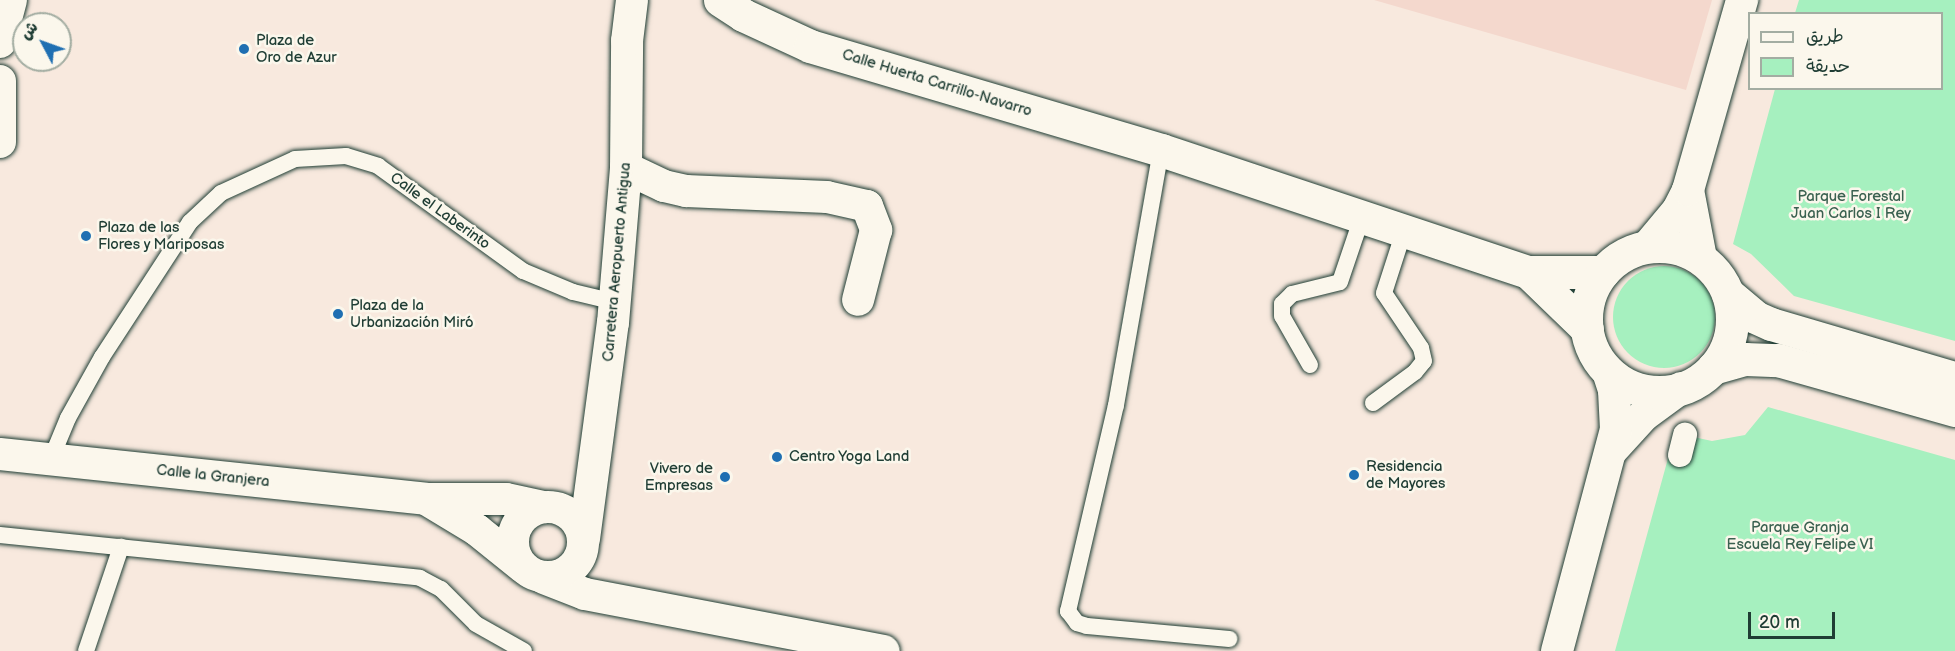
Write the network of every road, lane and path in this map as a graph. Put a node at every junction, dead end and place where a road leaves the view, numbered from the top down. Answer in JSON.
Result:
{"nodes":[{"id":1,"x":11,"y":0,"type":"edge"},
{"id":2,"x":611,"y":0,"type":"edge"},
{"id":3,"x":632,"y":0,"type":"edge"},
{"id":4,"x":720,"y":0,"type":"edge"},
{"id":5,"x":1742,"y":0,"type":"edge"},
{"id":6,"x":627,"y":41,"type":"junction"},
{"id":7,"x":0,"y":42,"type":"edge"},
{"id":8,"x":0,"y":81,"type":"edge"},
{"id":9,"x":0,"y":142,"type":"edge"},
{"id":10,"x":1161,"y":150,"type":"junction"},
{"id":11,"x":626,"y":168,"type":"junction"},
{"id":12,"x":1688,"y":190,"type":"junction"},
{"id":13,"x":1362,"y":217,"type":"junction"},
{"id":14,"x":1404,"y":231,"type":"junction"},
{"id":15,"x":1648,"y":246,"type":"junction"},
{"id":16,"x":1701,"y":258,"type":"junction"},
{"id":17,"x":1528,"y":272,"type":"junction"},
{"id":18,"x":1603,"y":272,"type":"junction"},
{"id":19,"x":1728,"y":294,"type":"junction"},
{"id":20,"x":858,"y":300,"type":"dead end"},
{"id":21,"x":615,"y":302,"type":"junction"},
{"id":22,"x":1587,"y":329,"type":"junction"},
{"id":23,"x":1310,"y":365,"type":"dead end"},
{"id":24,"x":1713,"y":368,"type":"junction"},
{"id":25,"x":1608,"y":371,"type":"junction"},
{"id":26,"x":1955,"y":378,"type":"edge"},
{"id":27,"x":1681,"y":388,"type":"junction"},
{"id":28,"x":1373,"y":403,"type":"dead end"},
{"id":29,"x":1955,"y":410,"type":"edge"},
{"id":30,"x":1612,"y":450,"type":"junction"},
{"id":31,"x":0,"y":454,"type":"edge"},
{"id":32,"x":51,"y":459,"type":"junction"},
{"id":33,"x":594,"y":481,"type":"junction"},
{"id":34,"x":426,"y":499,"type":"junction"},
{"id":35,"x":550,"y":507,"type":"junction"},
{"id":36,"x":0,"y":535,"type":"edge"},
{"id":37,"x":121,"y":547,"type":"junction"},
{"id":38,"x":582,"y":549,"type":"junction"},
{"id":39,"x":534,"y":573,"type":"junction"},
{"id":40,"x":608,"y":596,"type":"junction"},
{"id":41,"x":1229,"y":639,"type":"dead end"},
{"id":42,"x":86,"y":651,"type":"edge"},
{"id":43,"x":524,"y":651,"type":"edge"},
{"id":44,"x":884,"y":651,"type":"edge"},
{"id":45,"x":1557,"y":651,"type":"edge"}],
"edges":[{"from":1,"to":7,"type":"street"},
{"from":2,"to":6,"type":"street","name":"Carretera Aeropuerto Antigua"},
{"from":3,"to":6,"type":"street","name":"Carretera Aeropuerto Antigua"},
{"from":4,"to":10,"type":"street","name":"Calle Huerta Carrillo-Navarro"},
{"from":5,"to":12,"type":"street"},
{"from":6,"to":11,"type":"street","name":"Carretera Aeropuerto Antigua"},
{"from":8,"to":9,"type":"street"},
{"from":10,"to":13,"type":"street","name":"Calle Huerta Carrillo-Navarro"},
{"from":10,"to":41,"type":"lane"},
{"from":11,"to":20,"type":"street"},
{"from":11,"to":21,"type":"street","name":"Carretera Aeropuerto Antigua"},
{"from":12,"to":15,"type":"street"},
{"from":12,"to":16,"type":"street"},
{"from":13,"to":14,"type":"street","name":"Calle Huerta Carrillo-Navarro"},
{"from":13,"to":23,"type":"lane"},
{"from":14,"to":17,"type":"street","name":"Calle Huerta Carrillo-Navarro"},
{"from":14,"to":28,"type":"lane"},
{"from":15,"to":16,"type":"street"},
{"from":15,"to":18,"type":"street"},
{"from":16,"to":19,"type":"street"},
{"from":17,"to":18,"type":"street"},
{"from":17,"to":22,"type":"street"},
{"from":18,"to":22,"type":"street"},
{"from":19,"to":24,"type":"street"},
{"from":19,"to":26,"type":"street"},
{"from":21,"to":32,"type":"lane","name":"Calle el Laberinto"},
{"from":21,"to":33,"type":"street","name":"Carretera Aeropuerto Antigua"},
{"from":22,"to":25,"type":"street"},
{"from":24,"to":27,"type":"street"},
{"from":24,"to":29,"type":"street"},
{"from":25,"to":27,"type":"street"},
{"from":25,"to":30,"type":"street"},
{"from":27,"to":30,"type":"street"},
{"from":30,"to":45,"type":"street"},
{"from":31,"to":32,"type":"street","name":"Calle la Granjera"},
{"from":32,"to":34,"type":"street","name":"Calle la Granjera"},
{"from":33,"to":35,"type":"street"},
{"from":33,"to":38,"type":"street","name":"Carretera Aeropuerto Antigua"},
{"from":34,"to":35,"type":"street","name":"Calle la Granjera"},
{"from":34,"to":39,"type":"street","name":"Calle la Granjera"},
{"from":35,"to":38,"type":"street"},
{"from":35,"to":39,"type":"street"},
{"from":36,"to":37,"type":"lane"},
{"from":37,"to":42,"type":"lane"},
{"from":37,"to":43,"type":"lane"},
{"from":38,"to":39,"type":"street"},
{"from":38,"to":40,"type":"street"},
{"from":39,"to":40,"type":"street","name":"Calle la Granjera"},
{"from":40,"to":44,"type":"street","name":"Calle la Granjera"}]}
